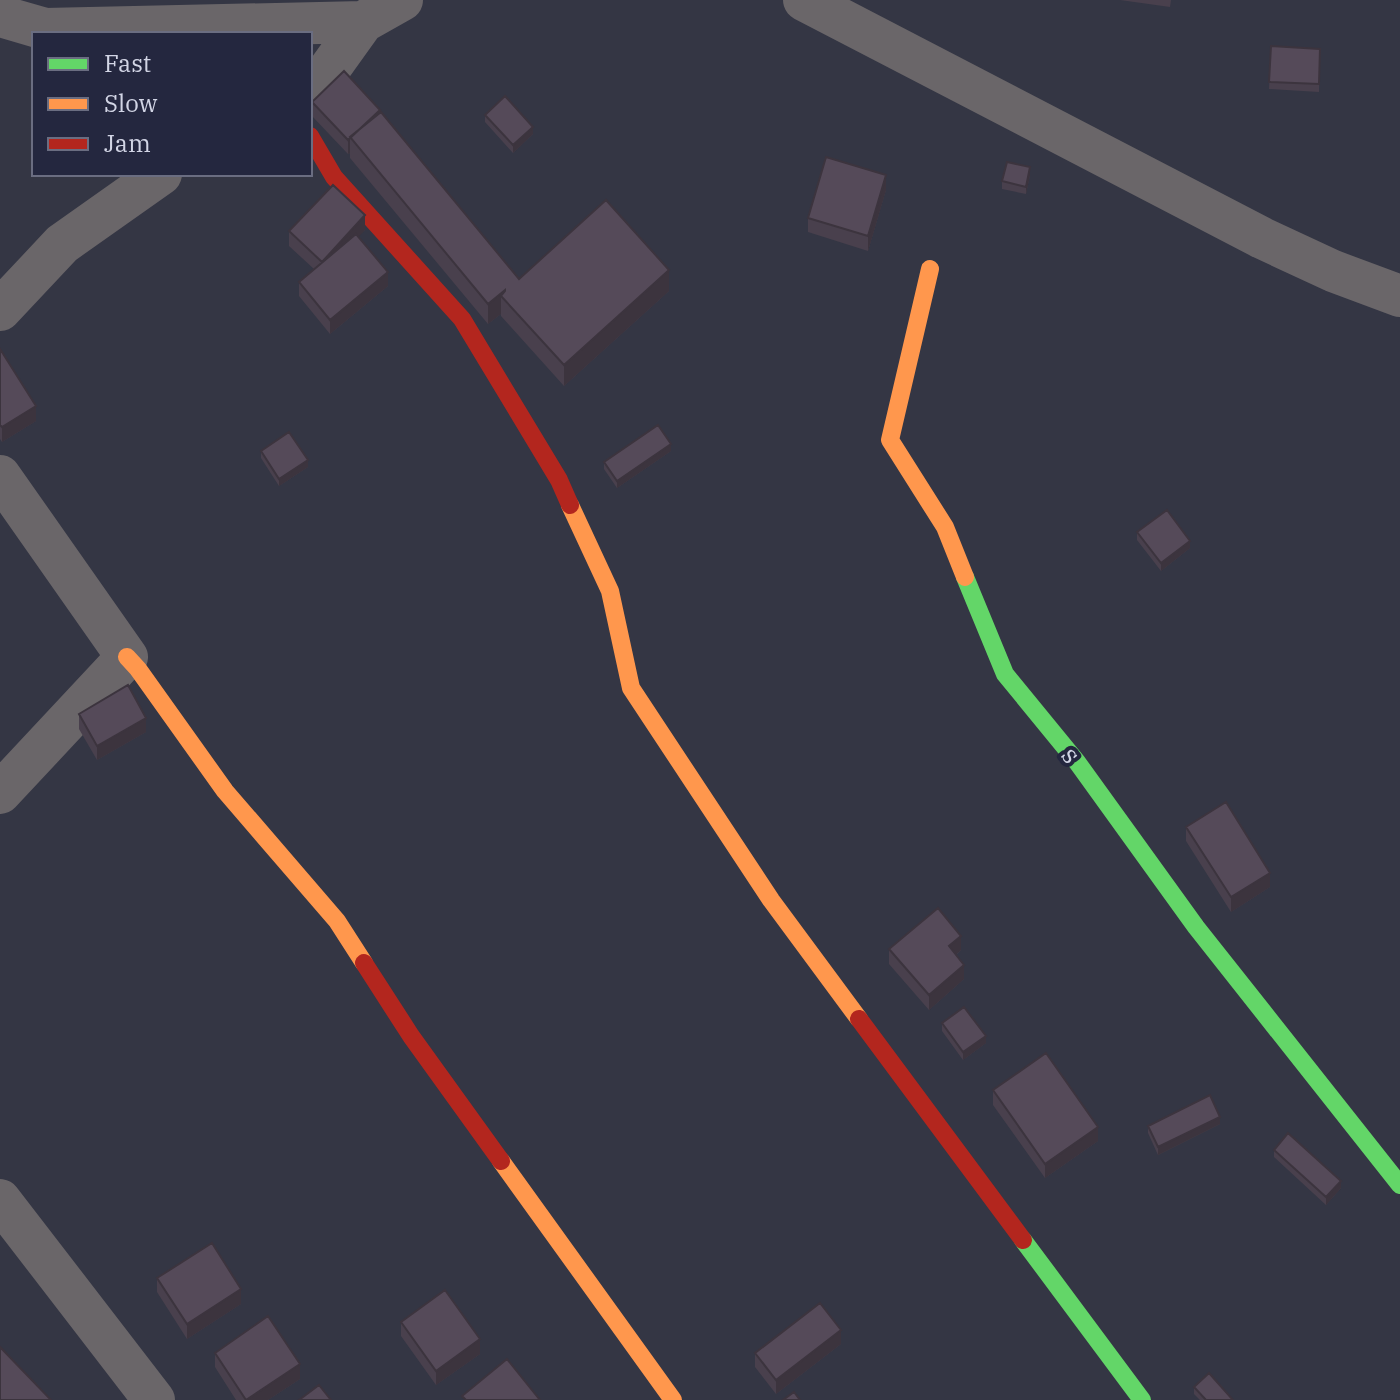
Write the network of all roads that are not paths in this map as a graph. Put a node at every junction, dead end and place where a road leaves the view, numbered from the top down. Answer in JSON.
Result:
{"nodes":[{"id":1,"x":402,"y":0,"type":"edge"},
{"id":2,"x":807,"y":1,"type":"edge"},
{"id":3,"x":0,"y":16,"type":"edge"},
{"id":4,"x":363,"y":22,"type":"junction"},
{"id":5,"x":312,"y":93,"type":"edge"},
{"id":6,"x":312,"y":139,"type":"edge"},
{"id":7,"x":158,"y":176,"type":"edge"},
{"id":8,"x":930,"y":269,"type":"dead end"},
{"id":9,"x":1400,"y":296,"type":"edge"},
{"id":10,"x":0,"y":310,"type":"edge"},
{"id":11,"x":0,"y":476,"type":"edge"},
{"id":12,"x":127,"y":657,"type":"junction"},
{"id":13,"x":0,"y":793,"type":"edge"},
{"id":14,"x":1400,"y":1185,"type":"edge"},
{"id":15,"x":0,"y":1200,"type":"edge"},
{"id":16,"x":154,"y":1400,"type":"edge"},
{"id":17,"x":673,"y":1400,"type":"edge"},
{"id":18,"x":1142,"y":1400,"type":"edge"}],
"edges":[{"from":1,"to":4,"type":"street"},
{"from":2,"to":9,"type":"street"},
{"from":3,"to":4,"type":"street"},
{"from":4,"to":5,"type":"street"},
{"from":6,"to":18,"type":"street"},
{"from":7,"to":10,"type":"street"},
{"from":8,"to":14,"type":"street","name":"s"},
{"from":11,"to":12,"type":"street"},
{"from":12,"to":13,"type":"street"},
{"from":12,"to":17,"type":"street"},
{"from":15,"to":16,"type":"street"}]}
